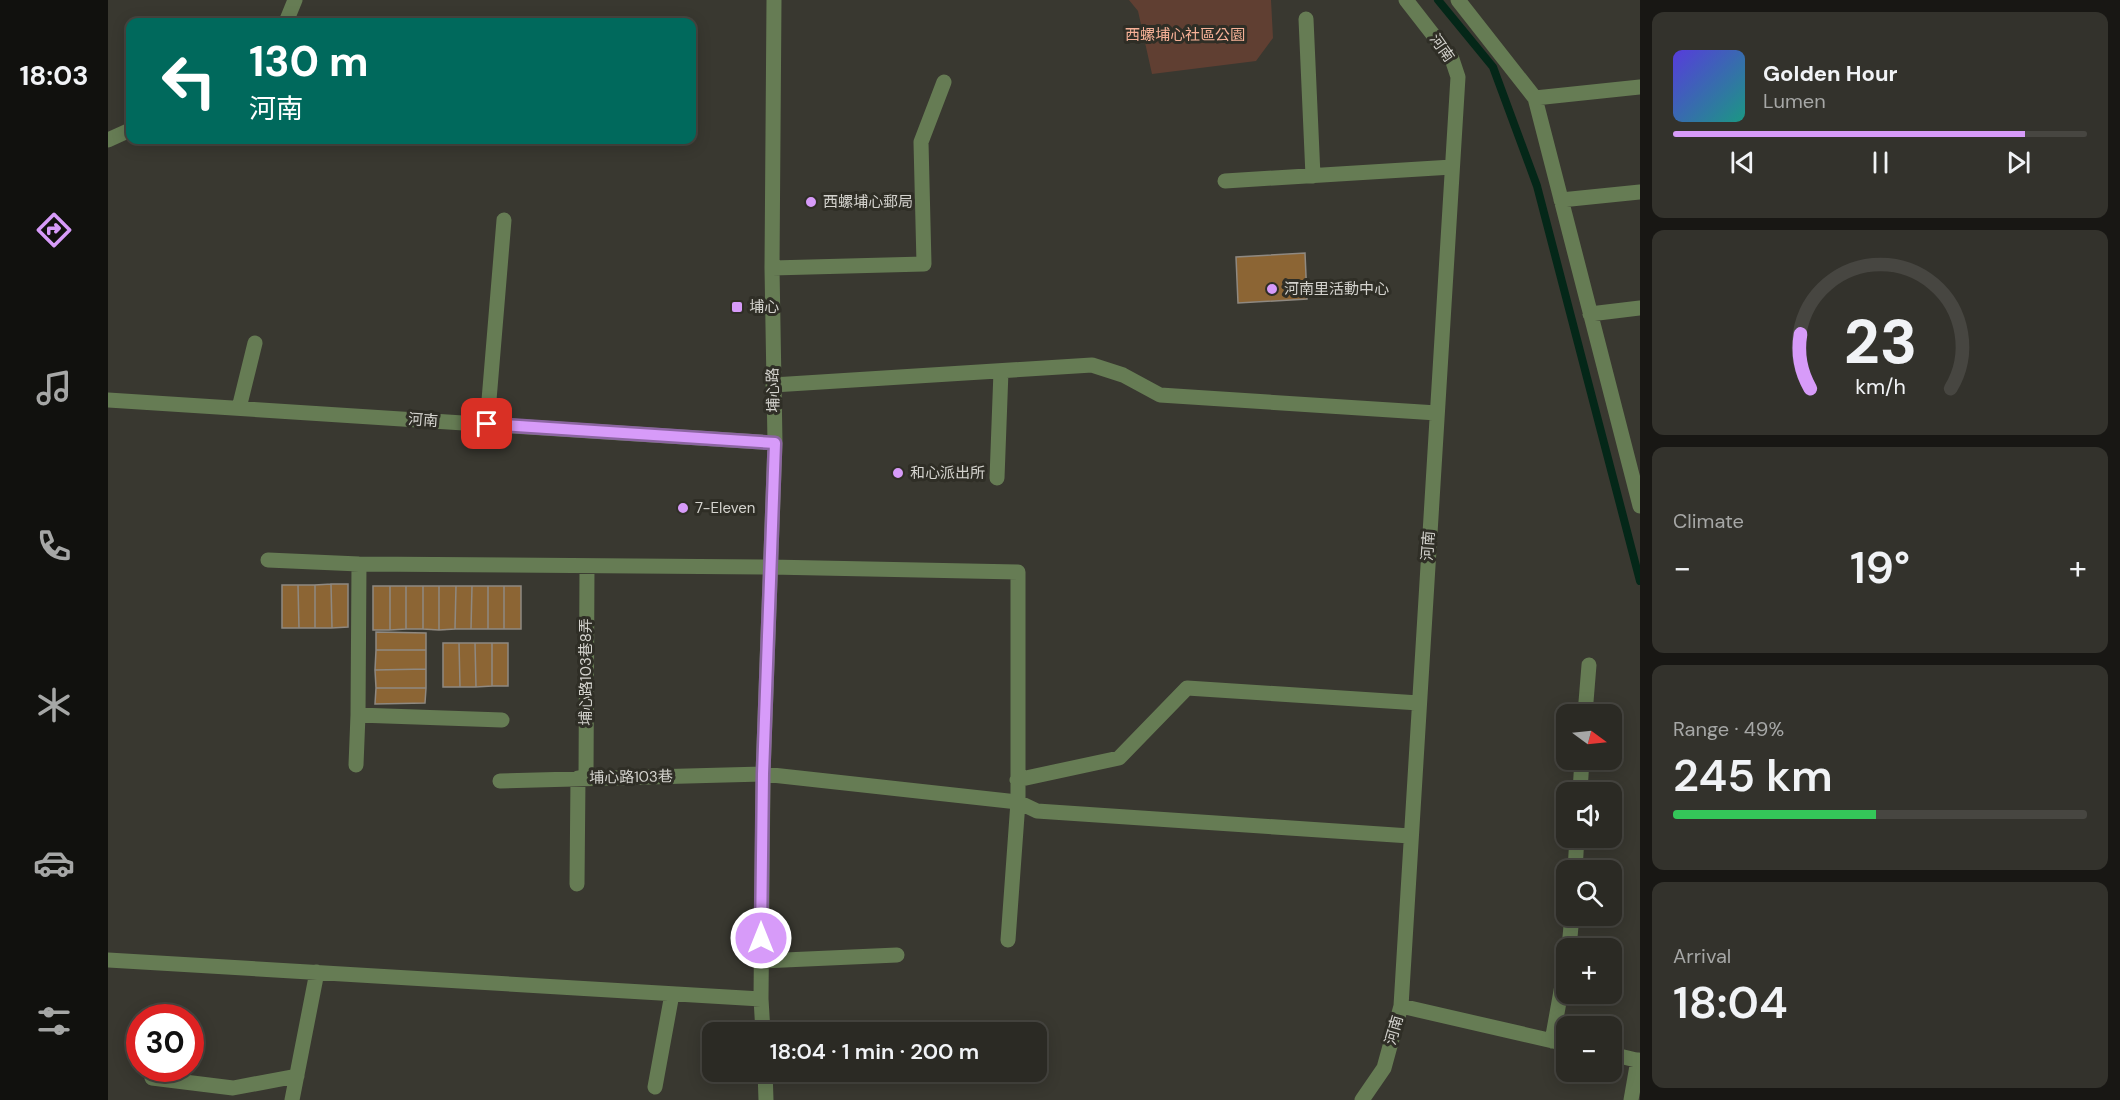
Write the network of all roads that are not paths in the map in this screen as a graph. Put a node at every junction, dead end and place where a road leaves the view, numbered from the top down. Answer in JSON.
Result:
{"nodes":[{"id":1,"x":296,"y":0,"type":"edge"},
{"id":2,"x":774,"y":0,"type":"edge"},
{"id":3,"x":1406,"y":0,"type":"edge"},
{"id":4,"x":1461,"y":1,"type":"edge"},
{"id":5,"x":287,"y":18,"type":"edge"},
{"id":6,"x":1306,"y":19,"type":"dead end"},
{"id":7,"x":944,"y":82,"type":"dead end"},
{"id":8,"x":1640,"y":87,"type":"edge"},
{"id":9,"x":1534,"y":98,"type":"junction"},
{"id":10,"x":126,"y":132,"type":"edge"},
{"id":11,"x":108,"y":140,"type":"edge"},
{"id":12,"x":1452,"y":166,"type":"junction"},
{"id":13,"x":1313,"y":176,"type":"junction"},
{"id":14,"x":1226,"y":181,"type":"dead end"},
{"id":15,"x":1640,"y":192,"type":"edge"},
{"id":16,"x":1561,"y":200,"type":"junction"},
{"id":17,"x":504,"y":220,"type":"dead end"},
{"id":18,"x":772,"y":268,"type":"junction"},
{"id":19,"x":1640,"y":308,"type":"edge"},
{"id":20,"x":1590,"y":314,"type":"junction"},
{"id":21,"x":255,"y":343,"type":"dead end"},
{"id":22,"x":1002,"y":371,"type":"junction"},
{"id":23,"x":773,"y":385,"type":"junction"},
{"id":24,"x":108,"y":400,"type":"edge"},
{"id":25,"x":239,"y":408,"type":"junction"},
{"id":26,"x":1437,"y":412,"type":"junction"},
{"id":27,"x":487,"y":424,"type":"junction"},
{"id":28,"x":775,"y":443,"type":"junction"},
{"id":29,"x":997,"y":478,"type":"dead end"},
{"id":30,"x":1640,"y":506,"type":"edge"},
{"id":31,"x":268,"y":561,"type":"dead end"},
{"id":32,"x":359,"y":564,"type":"junction"},
{"id":33,"x":586,"y":567,"type":"junction"},
{"id":34,"x":770,"y":567,"type":"junction"},
{"id":35,"x":1589,"y":665,"type":"dead end"},
{"id":36,"x":1419,"y":703,"type":"junction"},
{"id":37,"x":1587,"y":704,"type":"edge"},
{"id":38,"x":358,"y":715,"type":"junction"},
{"id":39,"x":502,"y":720,"type":"dead end"},
{"id":40,"x":356,"y":765,"type":"dead end"},
{"id":41,"x":763,"y":774,"type":"junction"},
{"id":42,"x":582,"y":778,"type":"junction"},
{"id":43,"x":1017,"y":780,"type":"junction"},
{"id":44,"x":500,"y":781,"type":"dead end"},
{"id":45,"x":1018,"y":802,"type":"junction"},
{"id":46,"x":1410,"y":836,"type":"junction"},
{"id":47,"x":577,"y":884,"type":"dead end"},
{"id":48,"x":1008,"y":940,"type":"dead end"},
{"id":49,"x":897,"y":954,"type":"dead end"},
{"id":50,"x":108,"y":960,"type":"edge"},
{"id":51,"x":761,"y":961,"type":"junction"},
{"id":52,"x":317,"y":972,"type":"junction"},
{"id":53,"x":672,"y":994,"type":"junction"},
{"id":54,"x":761,"y":999,"type":"junction"},
{"id":55,"x":1401,"y":1006,"type":"junction"},
{"id":56,"x":762,"y":1022,"type":"edge"},
{"id":57,"x":1556,"y":1041,"type":"edge"},
{"id":58,"x":1622,"y":1056,"type":"edge"},
{"id":59,"x":1639,"y":1060,"type":"edge"},
{"id":60,"x":297,"y":1076,"type":"junction"},
{"id":61,"x":184,"y":1082,"type":"edge"},
{"id":62,"x":765,"y":1082,"type":"edge"},
{"id":63,"x":655,"y":1087,"type":"dead end"},
{"id":64,"x":292,"y":1100,"type":"edge"},
{"id":65,"x":766,"y":1100,"type":"edge"},
{"id":66,"x":1362,"y":1100,"type":"edge"},
{"id":67,"x":1631,"y":1100,"type":"edge"}],
"edges":[{"from":1,"to":5,"type":"street"},
{"from":2,"to":18,"type":"street","name":"埔心路"},
{"from":3,"to":12,"type":"street","name":"河南"},
{"from":4,"to":9,"type":"street"},
{"from":6,"to":13,"type":"street"},
{"from":7,"to":18,"type":"street"},
{"from":8,"to":9,"type":"street"},
{"from":9,"to":16,"type":"street"},
{"from":10,"to":11,"type":"street"},
{"from":12,"to":13,"type":"street"},
{"from":12,"to":26,"type":"street","name":"河南"},
{"from":13,"to":14,"type":"street"},
{"from":15,"to":16,"type":"street"},
{"from":16,"to":20,"type":"street"},
{"from":17,"to":27,"type":"street"},
{"from":18,"to":23,"type":"street","name":"埔心路"},
{"from":19,"to":20,"type":"street"},
{"from":20,"to":30,"type":"street"},
{"from":21,"to":25,"type":"street"},
{"from":22,"to":23,"type":"street"},
{"from":22,"to":26,"type":"street"},
{"from":22,"to":29,"type":"street"},
{"from":23,"to":28,"type":"street","name":"埔心路"},
{"from":24,"to":25,"type":"street","name":"河南"},
{"from":25,"to":27,"type":"street","name":"河南"},
{"from":26,"to":36,"type":"street","name":"河南"},
{"from":27,"to":28,"type":"street","name":"河南"},
{"from":28,"to":34,"type":"street","name":"埔心路"},
{"from":31,"to":32,"type":"street"},
{"from":32,"to":33,"type":"street"},
{"from":32,"to":38,"type":"street"},
{"from":33,"to":34,"type":"street"},
{"from":33,"to":42,"type":"street","name":"埔心路103巷8弄"},
{"from":34,"to":41,"type":"street","name":"埔心路"},
{"from":34,"to":43,"type":"street"},
{"from":35,"to":37,"type":"street"},
{"from":36,"to":43,"type":"street"},
{"from":36,"to":46,"type":"street","name":"河南"},
{"from":38,"to":39,"type":"street"},
{"from":38,"to":40,"type":"street"},
{"from":41,"to":42,"type":"street","name":"埔心路103巷"},
{"from":41,"to":45,"type":"street","name":"埔心路103巷"},
{"from":41,"to":51,"type":"street","name":"埔心路"},
{"from":42,"to":44,"type":"street","name":"埔心路103巷"},
{"from":42,"to":47,"type":"street","name":"埔心路103巷8弄"},
{"from":43,"to":45,"type":"street"},
{"from":45,"to":46,"type":"street","name":"埔心路103巷"},
{"from":45,"to":48,"type":"street"},
{"from":46,"to":55,"type":"street","name":"河南"},
{"from":49,"to":51,"type":"street"},
{"from":50,"to":52,"type":"street"},
{"from":51,"to":54,"type":"street","name":"埔心路"},
{"from":52,"to":53,"type":"street"},
{"from":52,"to":60,"type":"street"},
{"from":53,"to":54,"type":"street"},
{"from":53,"to":63,"type":"street"},
{"from":54,"to":56,"type":"street","name":"埔心路"},
{"from":55,"to":57,"type":"street"},
{"from":55,"to":66,"type":"street","name":"河南"},
{"from":58,"to":59,"type":"street"},
{"from":59,"to":67,"type":"street"},
{"from":60,"to":61,"type":"street"},
{"from":60,"to":64,"type":"street"},
{"from":62,"to":65,"type":"street"}]}
